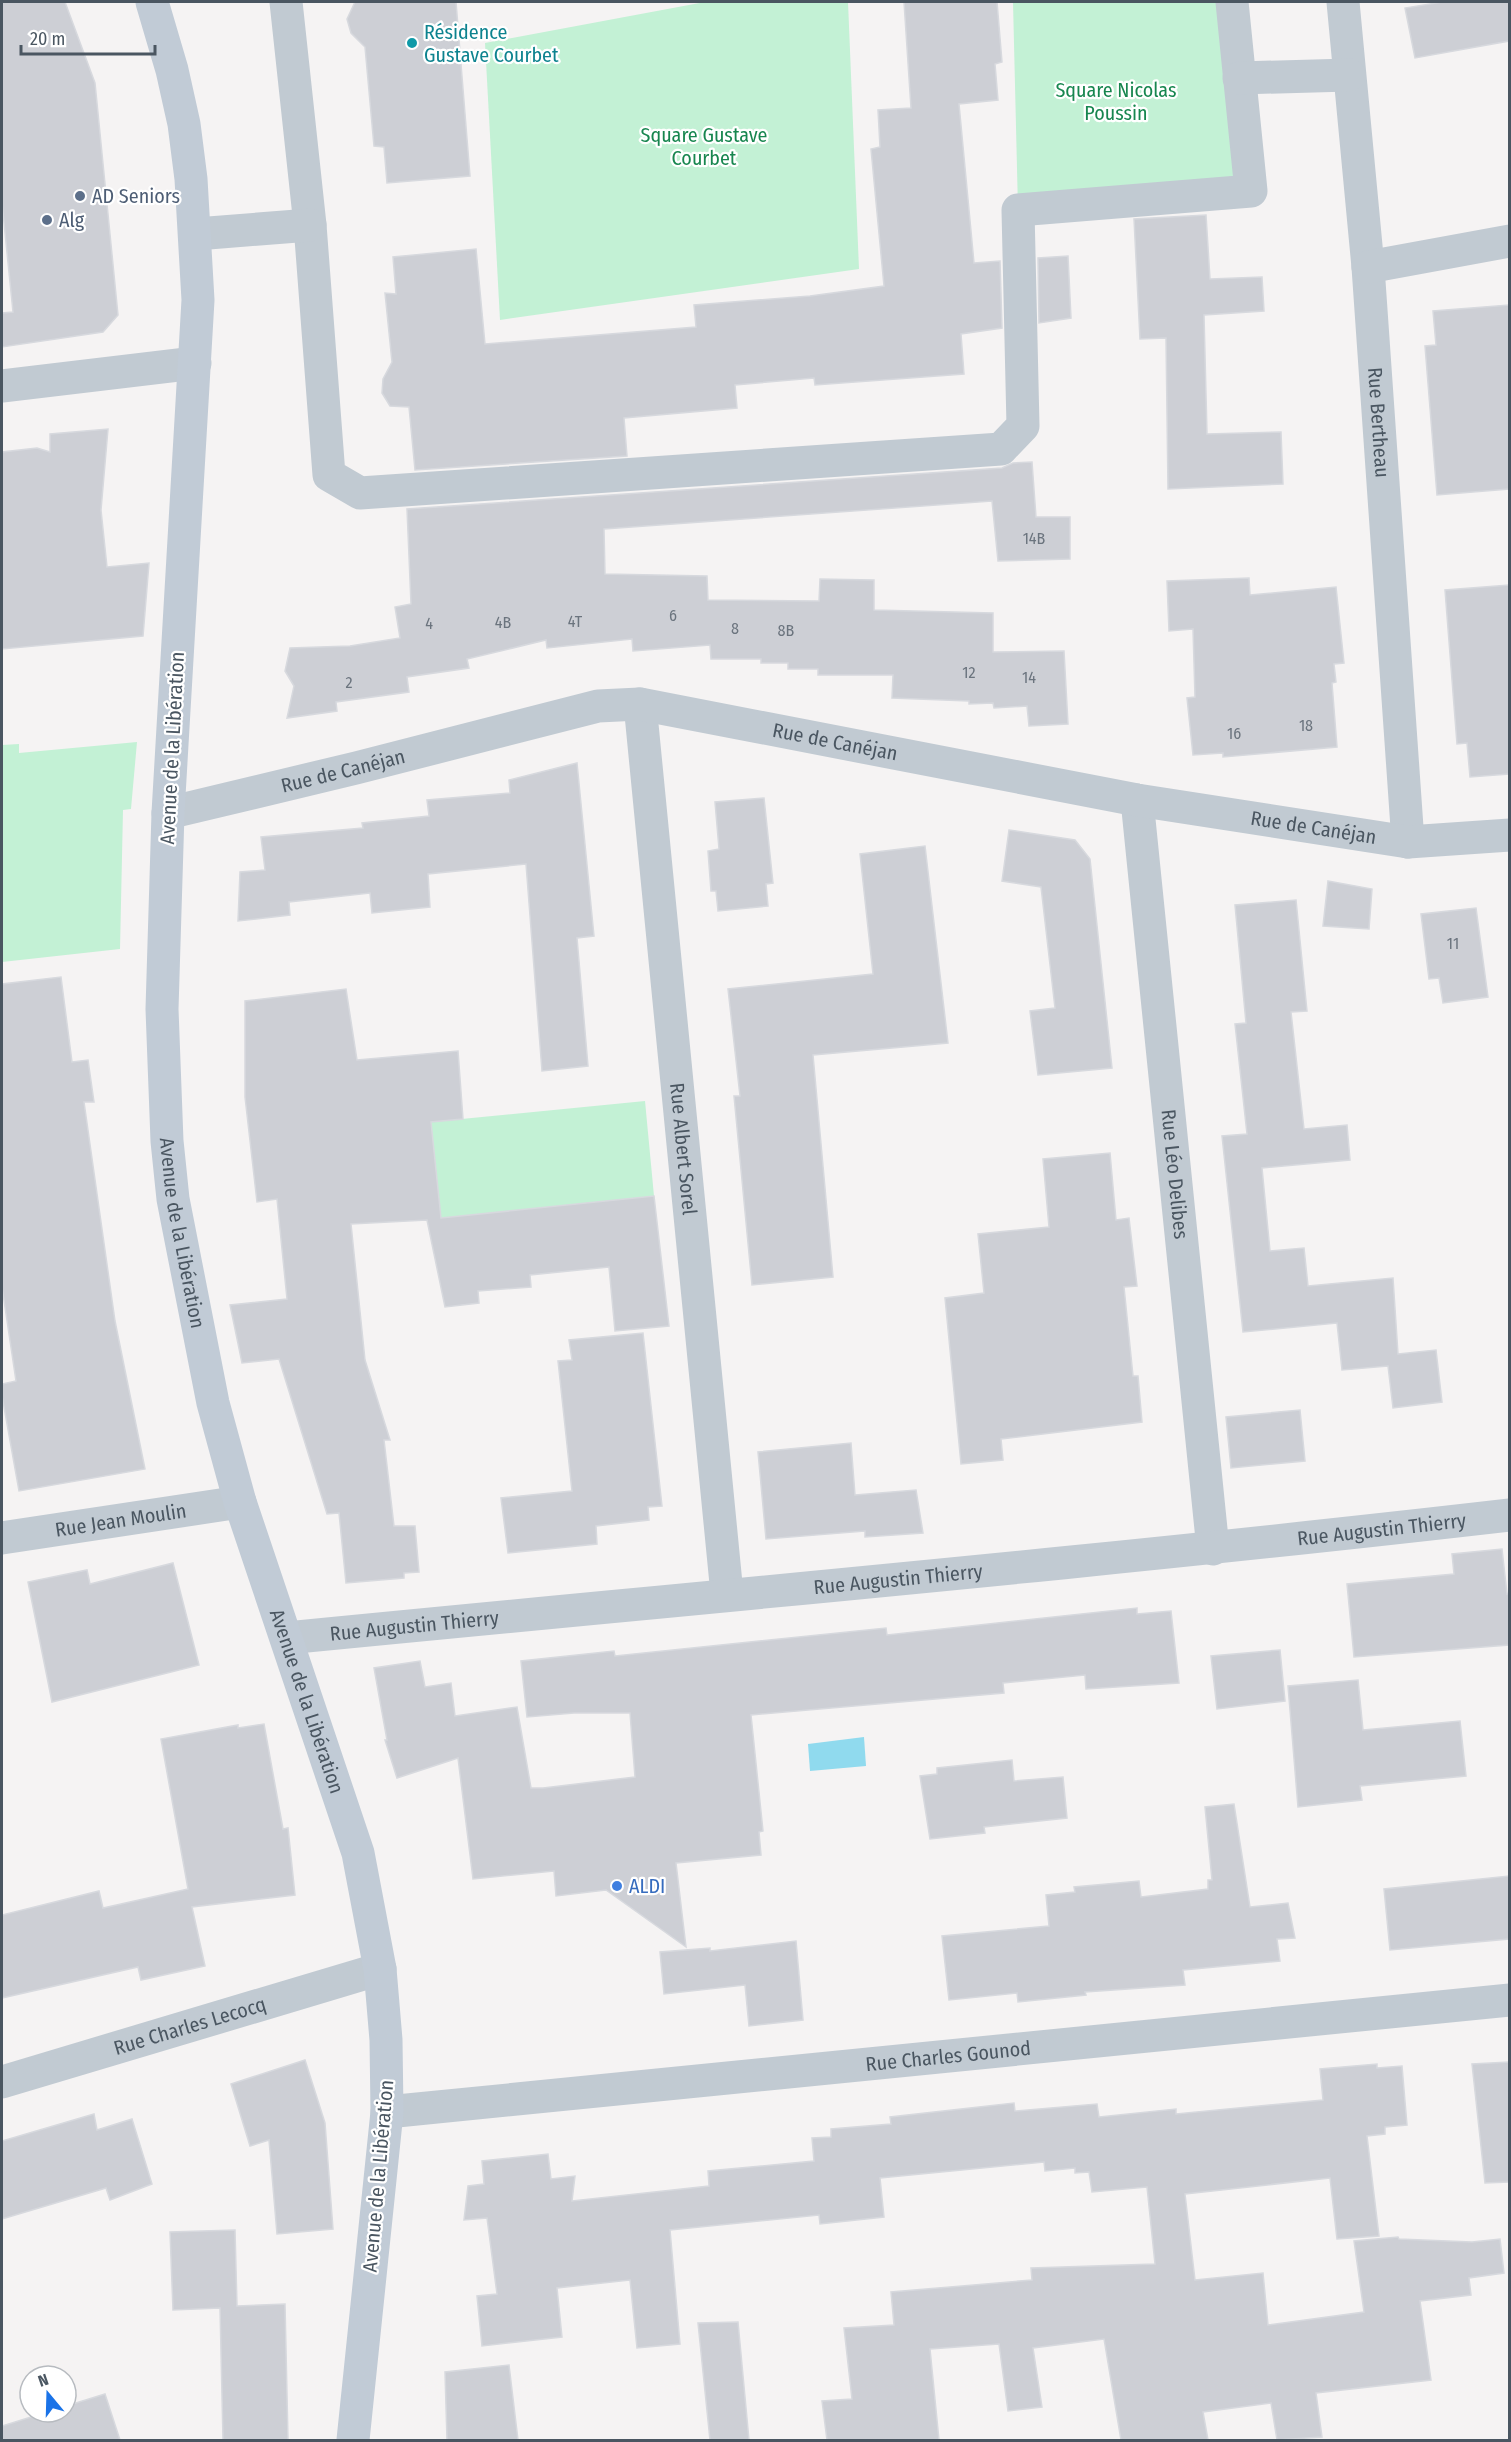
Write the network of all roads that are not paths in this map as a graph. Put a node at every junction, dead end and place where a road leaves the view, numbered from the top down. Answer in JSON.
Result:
{"nodes":[{"id":1,"x":153,"y":2,"type":"edge"},
{"id":2,"x":286,"y":2,"type":"edge"},
{"id":3,"x":1232,"y":2,"type":"edge"},
{"id":4,"x":1343,"y":2,"type":"edge"},
{"id":5,"x":1349,"y":75,"type":"junction"},
{"id":6,"x":1239,"y":78,"type":"junction"},
{"id":7,"x":310,"y":225,"type":"junction"},
{"id":8,"x":196,"y":234,"type":"junction"},
{"id":9,"x":1509,"y":241,"type":"edge"},
{"id":10,"x":1368,"y":267,"type":"junction"},
{"id":11,"x":195,"y":363,"type":"junction"},
{"id":12,"x":2,"y":386,"type":"edge"},
{"id":13,"x":640,"y":704,"type":"junction"},
{"id":14,"x":1137,"y":800,"type":"junction"},
{"id":15,"x":168,"y":813,"type":"junction"},
{"id":16,"x":1509,"y":835,"type":"edge"},
{"id":17,"x":1408,"y":842,"type":"junction"},
{"id":18,"x":240,"y":1502,"type":"junction"},
{"id":19,"x":1509,"y":1515,"type":"edge"},
{"id":20,"x":2,"y":1538,"type":"edge"},
{"id":21,"x":1213,"y":1549,"type":"junction"},
{"id":22,"x":727,"y":1594,"type":"junction"},
{"id":23,"x":286,"y":1638,"type":"junction"},
{"id":24,"x":380,"y":1969,"type":"junction"},
{"id":25,"x":1509,"y":2000,"type":"edge"},
{"id":26,"x":2,"y":2082,"type":"edge"},
{"id":27,"x":387,"y":2112,"type":"junction"},
{"id":28,"x":353,"y":2440,"type":"edge"}],
"edges":[{"from":1,"to":8,"type":"main road","name":"Avenue de la Libération"},
{"from":2,"to":7,"type":"street"},
{"from":3,"to":6,"type":"street"},
{"from":4,"to":5,"type":"street","name":"Rue Bertheau"},
{"from":5,"to":6,"type":"street"},
{"from":5,"to":10,"type":"street","name":"Rue Bertheau"},
{"from":6,"to":7,"type":"street"},
{"from":7,"to":8,"type":"street"},
{"from":8,"to":11,"type":"main road","name":"Avenue de la Libération"},
{"from":9,"to":10,"type":"street"},
{"from":10,"to":17,"type":"street","name":"Rue Bertheau"},
{"from":11,"to":12,"type":"street"},
{"from":11,"to":15,"type":"main road","name":"Avenue de la Libération"},
{"from":13,"to":14,"type":"street","name":"Rue de Canéjan"},
{"from":13,"to":15,"type":"street","name":"Rue de Canéjan"},
{"from":13,"to":22,"type":"street","name":"Rue Albert Sorel"},
{"from":14,"to":17,"type":"street","name":"Rue de Canéjan"},
{"from":14,"to":21,"type":"street","name":"Rue Léo Delibes"},
{"from":15,"to":18,"type":"main road","name":"Avenue de la Libération"},
{"from":16,"to":17,"type":"street","name":"Rue de Canéjan"},
{"from":18,"to":20,"type":"street","name":"Rue Jean Moulin"},
{"from":18,"to":23,"type":"main road","name":"Avenue de la Libération"},
{"from":19,"to":21,"type":"street","name":"Rue Augustin Thierry"},
{"from":21,"to":22,"type":"street","name":"Rue Augustin Thierry"},
{"from":22,"to":23,"type":"street","name":"Rue Augustin Thierry"},
{"from":23,"to":24,"type":"main road","name":"Avenue de la Libération"},
{"from":24,"to":26,"type":"street","name":"Rue Charles Lecocq"},
{"from":24,"to":27,"type":"main road","name":"Avenue de la Libération"},
{"from":25,"to":27,"type":"street","name":"Rue Charles Gounod"},
{"from":27,"to":28,"type":"main road","name":"Avenue de la Libération"}]}
